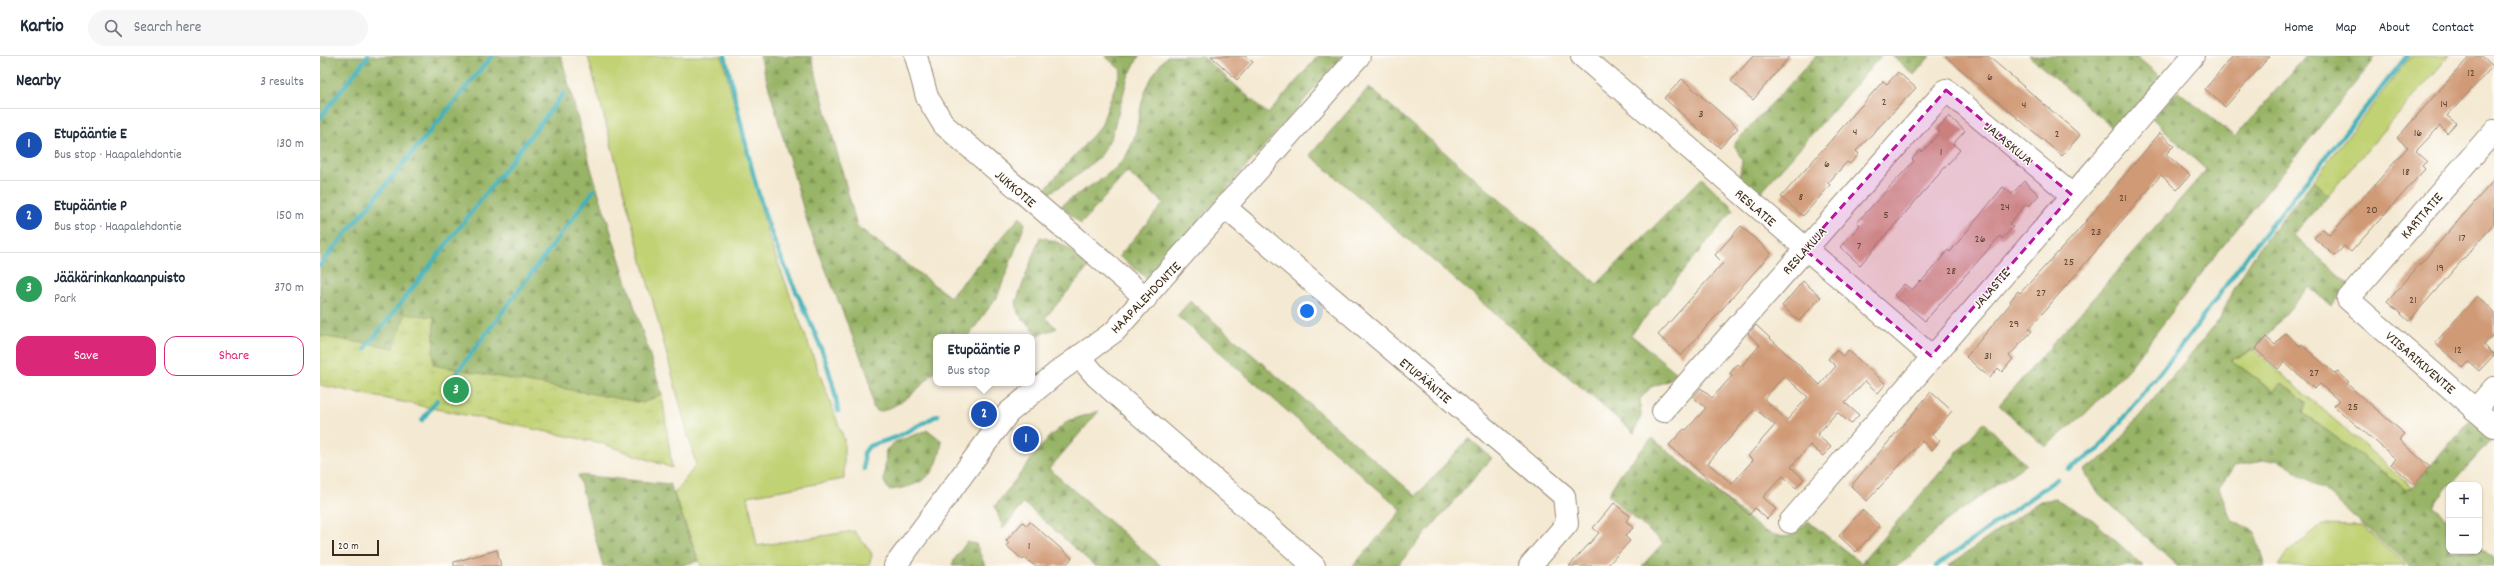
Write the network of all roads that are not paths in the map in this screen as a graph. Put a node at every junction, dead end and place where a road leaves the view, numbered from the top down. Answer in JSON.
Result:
{"nodes":[{"id":1,"x":916,"y":56,"type":"edge"},
{"id":2,"x":1359,"y":56,"type":"edge"},
{"id":3,"x":1582,"y":56,"type":"edge"},
{"id":4,"x":2193,"y":56,"type":"edge"},
{"id":5,"x":1946,"y":90,"type":"joint"},
{"id":6,"x":2494,"y":131,"type":"edge"},
{"id":7,"x":2072,"y":195,"type":"junction"},
{"id":8,"x":1226,"y":208,"type":"junction"},
{"id":9,"x":1804,"y":249,"type":"junction"},
{"id":10,"x":1146,"y":298,"type":"junction"},
{"id":11,"x":2348,"y":299,"type":"joint"},
{"id":12,"x":1079,"y":356,"type":"junction"},
{"id":13,"x":1931,"y":356,"type":"junction"},
{"id":14,"x":2494,"y":388,"type":"edge"},
{"id":15,"x":2476,"y":410,"type":"junction"},
{"id":16,"x":1662,"y":411,"type":"dead end"},
{"id":17,"x":2494,"y":426,"type":"edge"},
{"id":18,"x":1790,"y":522,"type":"dead end"},
{"id":19,"x":895,"y":566,"type":"edge"},
{"id":20,"x":1314,"y":566,"type":"edge"},
{"id":21,"x":1530,"y":566,"type":"edge"}],
"edges":[{"from":1,"to":10,"type":"street","name":"JUKKOTIE"},
{"from":2,"to":8,"type":"street","name":"HAAPALEHDONTIE"},
{"from":3,"to":9,"type":"street","name":"RESLATIE"},
{"from":4,"to":7,"type":"street","name":"JALASTIE"},
{"from":5,"to":7,"type":"street","name":"JALASKUJA"},
{"from":5,"to":9,"type":"street","name":"RESLAKUJA"},
{"from":6,"to":11,"type":"street","name":"KARTTATIE"},
{"from":7,"to":13,"type":"street","name":"JALASTIE"},
{"from":8,"to":10,"type":"street","name":"HAAPALEHDONTIE"},
{"from":8,"to":21,"type":"street","name":"ETUPÄÄNTIE"},
{"from":9,"to":13,"type":"street","name":"RESLATIE"},
{"from":9,"to":16,"type":"street","name":"RESLAKUJA"},
{"from":10,"to":12,"type":"street","name":"HAAPALEHDONTIE"},
{"from":11,"to":15,"type":"street","name":"VIISARIKIVENTIE"},
{"from":12,"to":19,"type":"street","name":"HAAPALEHDONTIE"},
{"from":12,"to":20,"type":"street"},
{"from":13,"to":18,"type":"street","name":"JALASTIE"},
{"from":14,"to":15,"type":"street"},
{"from":15,"to":17,"type":"street","name":"VIISARIKIVENTIE"}]}
